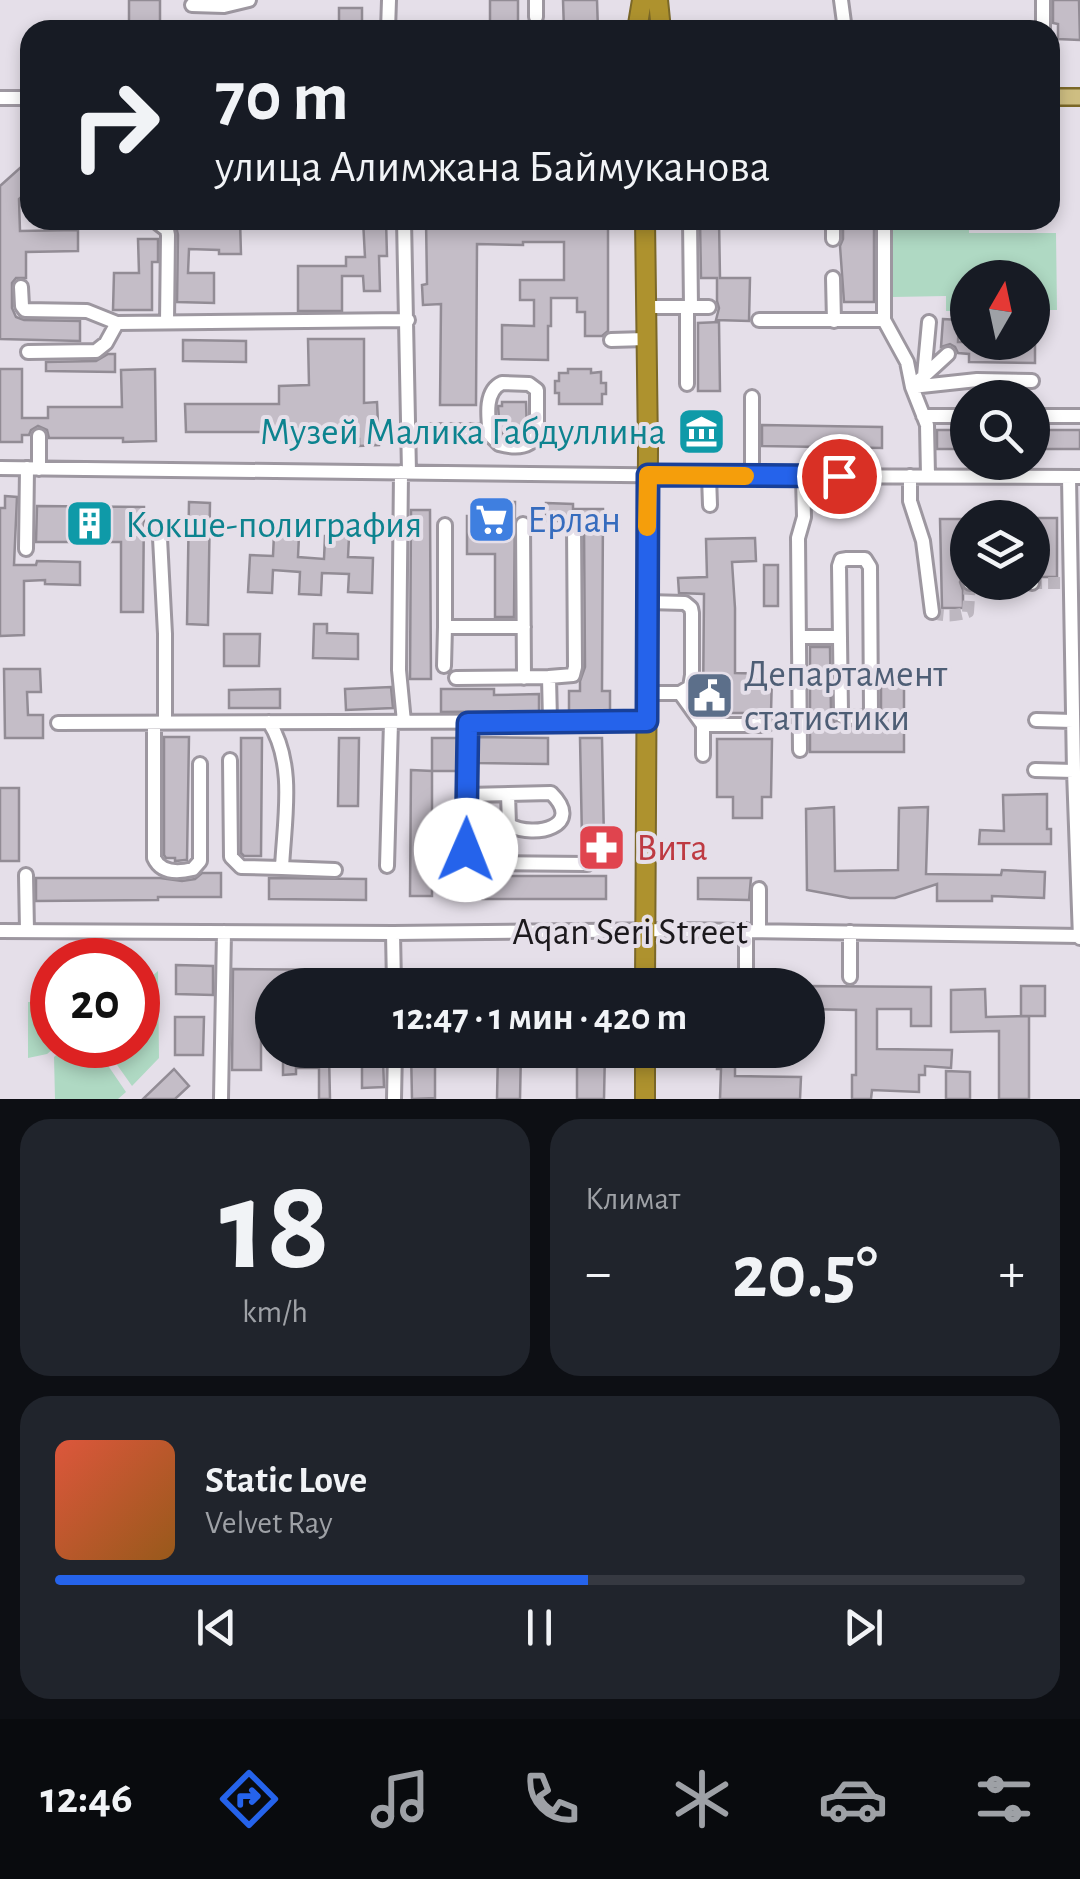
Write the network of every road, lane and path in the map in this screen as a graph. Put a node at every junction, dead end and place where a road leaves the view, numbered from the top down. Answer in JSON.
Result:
{"nodes":[{"id":1,"x":249,"y":0,"type":"edge"},
{"id":2,"x":536,"y":0,"type":"edge"},
{"id":3,"x":192,"y":5,"type":"dead end"},
{"id":4,"x":536,"y":18,"type":"dead end"},
{"id":5,"x":167,"y":230,"type":"edge"},
{"id":6,"x":404,"y":230,"type":"edge"},
{"id":7,"x":645,"y":230,"type":"edge"},
{"id":8,"x":690,"y":230,"type":"edge"},
{"id":9,"x":834,"y":230,"type":"edge"},
{"id":10,"x":884,"y":230,"type":"edge"},
{"id":11,"x":833,"y":240,"type":"dead end"},
{"id":12,"x":833,"y":278,"type":"dead end"},
{"id":13,"x":21,"y":287,"type":"dead end"},
{"id":14,"x":646,"y":307,"type":"junction"},
{"id":15,"x":689,"y":307,"type":"junction"},
{"id":16,"x":709,"y":307,"type":"dead end"},
{"id":17,"x":408,"y":320,"type":"junction"},
{"id":18,"x":759,"y":320,"type":"dead end"},
{"id":19,"x":834,"y":320,"type":"junction"},
{"id":20,"x":884,"y":320,"type":"junction"},
{"id":21,"x":167,"y":322,"type":"junction"},
{"id":22,"x":930,"y":322,"type":"dead end"},
{"id":23,"x":117,"y":323,"type":"junction"},
{"id":24,"x":611,"y":340,"type":"dead end"},
{"id":25,"x":646,"y":340,"type":"junction"},
{"id":26,"x":28,"y":352,"type":"dead end"},
{"id":27,"x":948,"y":354,"type":"dead end"},
{"id":28,"x":924,"y":376,"type":"junction"},
{"id":29,"x":950,"y":383,"type":"edge"},
{"id":30,"x":687,"y":384,"type":"dead end"},
{"id":31,"x":912,"y":387,"type":"junction"},
{"id":32,"x":752,"y":397,"type":"dead end"},
{"id":33,"x":923,"y":416,"type":"junction"},
{"id":34,"x":950,"y":416,"type":"edge"},
{"id":35,"x":1050,"y":416,"type":"edge"},
{"id":36,"x":1080,"y":416,"type":"edge"},
{"id":37,"x":489,"y":430,"type":"junction"},
{"id":38,"x":407,"y":431,"type":"junction"},
{"id":39,"x":39,"y":436,"type":"dead end"},
{"id":40,"x":0,"y":468,"type":"edge"},
{"id":41,"x":33,"y":468,"type":"junction"},
{"id":42,"x":405,"y":472,"type":"junction"},
{"id":43,"x":648,"y":475,"type":"junction"},
{"id":44,"x":709,"y":476,"type":"junction"},
{"id":45,"x":752,"y":476,"type":"junction"},
{"id":46,"x":803,"y":476,"type":"junction"},
{"id":47,"x":910,"y":476,"type":"junction"},
{"id":48,"x":928,"y":476,"type":"junction"},
{"id":49,"x":1074,"y":477,"type":"edge"},
{"id":50,"x":710,"y":504,"type":"dead end"},
{"id":51,"x":524,"y":524,"type":"dead end"},
{"id":52,"x":445,"y":525,"type":"dead end"},
{"id":53,"x":574,"y":527,"type":"dead end"},
{"id":54,"x":160,"y":538,"type":"dead end"},
{"id":55,"x":26,"y":549,"type":"dead end"},
{"id":56,"x":647,"y":602,"type":"junction"},
{"id":57,"x":932,"y":612,"type":"dead end"},
{"id":58,"x":445,"y":627,"type":"junction"},
{"id":59,"x":524,"y":627,"type":"junction"},
{"id":60,"x":799,"y":637,"type":"junction"},
{"id":61,"x":840,"y":637,"type":"junction"},
{"id":62,"x":444,"y":666,"type":"dead end"},
{"id":63,"x":456,"y":678,"type":"dead end"},
{"id":64,"x":524,"y":678,"type":"junction"},
{"id":65,"x":549,"y":678,"type":"junction"},
{"id":66,"x":647,"y":693,"type":"junction"},
{"id":67,"x":680,"y":693,"type":"junction"},
{"id":68,"x":1036,"y":720,"type":"dead end"},
{"id":69,"x":647,"y":721,"type":"junction"},
{"id":70,"x":1073,"y":721,"type":"junction"},
{"id":71,"x":269,"y":722,"type":"junction"},
{"id":72,"x":397,"y":722,"type":"junction"},
{"id":73,"x":550,"y":722,"type":"junction"},
{"id":74,"x":160,"y":723,"type":"junction"},
{"id":75,"x":468,"y":723,"type":"junction"},
{"id":76,"x":58,"y":724,"type":"dead end"},
{"id":77,"x":703,"y":725,"type":"junction"},
{"id":78,"x":766,"y":726,"type":"dead end"},
{"id":79,"x":800,"y":750,"type":"dead end"},
{"id":80,"x":703,"y":755,"type":"dead end"},
{"id":81,"x":230,"y":760,"type":"dead end"},
{"id":82,"x":200,"y":764,"type":"dead end"},
{"id":83,"x":1035,"y":770,"type":"dead end"},
{"id":84,"x":1074,"y":771,"type":"junction"},
{"id":85,"x":508,"y":794,"type":"junction"},
{"id":86,"x":467,"y":795,"type":"junction"},
{"id":87,"x":587,"y":864,"type":"dead end"},
{"id":88,"x":387,"y":866,"type":"dead end"},
{"id":89,"x":282,"y":868,"type":"junction"},
{"id":90,"x":336,"y":870,"type":"dead end"},
{"id":91,"x":26,"y":875,"type":"dead end"},
{"id":92,"x":759,"y":890,"type":"dead end"},
{"id":93,"x":646,"y":930,"type":"junction"},
{"id":94,"x":752,"y":930,"type":"junction"},
{"id":95,"x":0,"y":931,"type":"edge"},
{"id":96,"x":27,"y":931,"type":"junction"},
{"id":97,"x":224,"y":932,"type":"junction"},
{"id":98,"x":850,"y":932,"type":"junction"},
{"id":99,"x":393,"y":933,"type":"junction"},
{"id":100,"x":1080,"y":937,"type":"edge"},
{"id":101,"x":394,"y":968,"type":"edge"},
{"id":102,"x":645,"y":968,"type":"edge"},
{"id":103,"x":747,"y":968,"type":"edge"},
{"id":104,"x":850,"y":977,"type":"dead end"},
{"id":105,"x":394,"y":1068,"type":"edge"},
{"id":106,"x":645,"y":1068,"type":"edge"},
{"id":107,"x":221,"y":1099,"type":"edge"},
{"id":108,"x":394,"y":1099,"type":"edge"},
{"id":109,"x":645,"y":1099,"type":"edge"}],
"edges":[{"from":1,"to":3,"type":"street"},
{"from":2,"to":4,"type":"street"},
{"from":5,"to":21,"type":"street"},
{"from":6,"to":17,"type":"street"},
{"from":7,"to":14,"type":"highway"},
{"from":8,"to":15,"type":"street"},
{"from":9,"to":11,"type":"street"},
{"from":10,"to":20,"type":"street"},
{"from":12,"to":19,"type":"street"},
{"from":13,"to":23,"type":"street"},
{"from":14,"to":15,"type":"street"},
{"from":14,"to":25,"type":"highway"},
{"from":15,"to":16,"type":"street"},
{"from":15,"to":30,"type":"street"},
{"from":17,"to":21,"type":"street"},
{"from":17,"to":38,"type":"street"},
{"from":18,"to":19,"type":"street"},
{"from":19,"to":20,"type":"street"},
{"from":20,"to":31,"type":"street"},
{"from":21,"to":23,"type":"street"},
{"from":22,"to":28,"type":"street"},
{"from":23,"to":26,"type":"street"},
{"from":24,"to":25,"type":"street"},
{"from":25,"to":43,"type":"highway"},
{"from":27,"to":28,"type":"street"},
{"from":28,"to":31,"type":"street"},
{"from":29,"to":31,"type":"street"},
{"from":31,"to":33,"type":"street"},
{"from":32,"to":45,"type":"street"},
{"from":33,"to":34,"type":"street"},
{"from":33,"to":48,"type":"street"},
{"from":35,"to":36,"type":"street"},
{"from":37,"to":37,"type":"street"},
{"from":37,"to":38,"type":"street"},
{"from":38,"to":42,"type":"street"},
{"from":39,"to":41,"type":"street"},
{"from":40,"to":41,"type":"street"},
{"from":41,"to":42,"type":"street"},
{"from":41,"to":55,"type":"street"},
{"from":42,"to":43,"type":"street"},
{"from":42,"to":72,"type":"street"},
{"from":43,"to":44,"type":"street"},
{"from":43,"to":56,"type":"highway"},
{"from":44,"to":45,"type":"street"},
{"from":44,"to":50,"type":"street"},
{"from":45,"to":46,"type":"street"},
{"from":46,"to":47,"type":"street"},
{"from":46,"to":60,"type":"street"},
{"from":47,"to":48,"type":"street"},
{"from":47,"to":57,"type":"street"},
{"from":48,"to":49,"type":"street"},
{"from":49,"to":70,"type":"street"},
{"from":51,"to":59,"type":"street"},
{"from":52,"to":58,"type":"street"},
{"from":53,"to":65,"type":"street"},
{"from":54,"to":74,"type":"street"},
{"from":56,"to":66,"type":"highway"},
{"from":56,"to":67,"type":"street"},
{"from":58,"to":59,"type":"street"},
{"from":58,"to":62,"type":"street"},
{"from":59,"to":64,"type":"street"},
{"from":60,"to":61,"type":"street"},
{"from":60,"to":79,"type":"street"},
{"from":61,"to":61,"type":"street"},
{"from":63,"to":64,"type":"street"},
{"from":64,"to":65,"type":"street"},
{"from":65,"to":73,"type":"street"},
{"from":66,"to":67,"type":"street"},
{"from":66,"to":69,"type":"highway"},
{"from":67,"to":77,"type":"street"},
{"from":68,"to":70,"type":"street"},
{"from":69,"to":73,"type":"street"},
{"from":69,"to":93,"type":"highway"},
{"from":70,"to":84,"type":"street"},
{"from":71,"to":72,"type":"street"},
{"from":71,"to":74,"type":"street"},
{"from":71,"to":89,"type":"street"},
{"from":72,"to":75,"type":"street"},
{"from":72,"to":88,"type":"street"},
{"from":73,"to":75,"type":"street"},
{"from":74,"to":76,"type":"street"},
{"from":74,"to":82,"type":"street"},
{"from":75,"to":86,"type":"street"},
{"from":77,"to":78,"type":"street"},
{"from":77,"to":80,"type":"street"},
{"from":81,"to":89,"type":"street"},
{"from":83,"to":84,"type":"street"},
{"from":84,"to":100,"type":"street"},
{"from":85,"to":85,"type":"street"},
{"from":85,"to":86,"type":"street"},
{"from":86,"to":87,"type":"street"},
{"from":89,"to":90,"type":"street"},
{"from":91,"to":96,"type":"street"},
{"from":92,"to":94,"type":"street"},
{"from":93,"to":94,"type":"street","name":"Aqan Seri Street"},
{"from":93,"to":99,"type":"street","name":"Aqan Seri Street"},
{"from":93,"to":102,"type":"highway"},
{"from":94,"to":98,"type":"street","name":"Aqan Seri Street"},
{"from":94,"to":103,"type":"street"},
{"from":95,"to":96,"type":"street","name":"Aqan Seri Street"},
{"from":96,"to":97,"type":"street","name":"Aqan Seri Street"},
{"from":97,"to":99,"type":"street","name":"Aqan Seri Street"},
{"from":97,"to":107,"type":"street"},
{"from":98,"to":100,"type":"street","name":"Aqan Seri Street"},
{"from":98,"to":104,"type":"street"},
{"from":99,"to":101,"type":"street"},
{"from":105,"to":108,"type":"street"},
{"from":106,"to":109,"type":"highway"}]}
